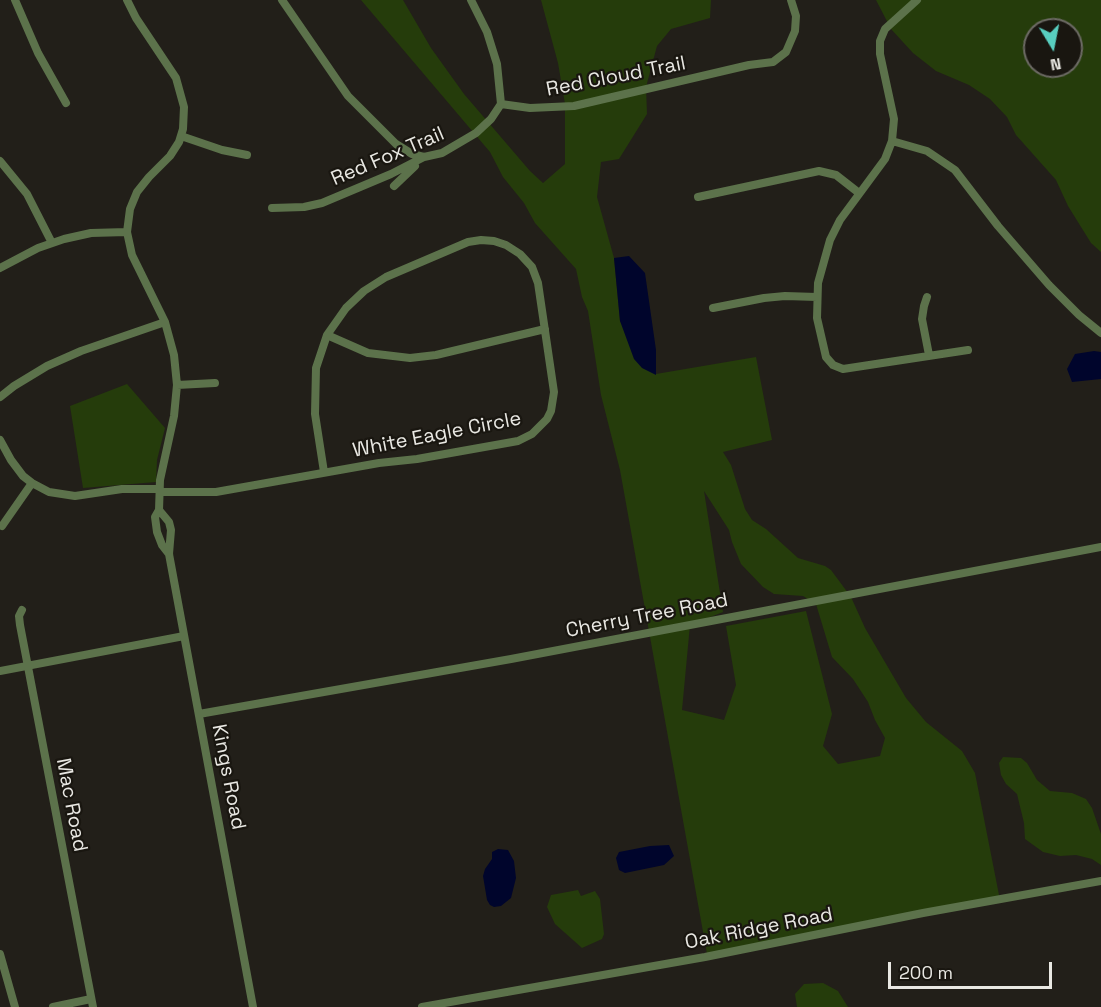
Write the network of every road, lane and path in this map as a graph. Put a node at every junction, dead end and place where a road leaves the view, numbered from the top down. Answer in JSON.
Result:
{"nodes":[{"id":1,"x":15,"y":0,"type":"edge"},
{"id":2,"x":127,"y":0,"type":"edge"},
{"id":3,"x":282,"y":0,"type":"edge"},
{"id":4,"x":471,"y":0,"type":"edge"},
{"id":5,"x":791,"y":0,"type":"edge"},
{"id":6,"x":917,"y":0,"type":"edge"},
{"id":7,"x":66,"y":102,"type":"dead end"},
{"id":8,"x":501,"y":104,"type":"junction"},
{"id":9,"x":181,"y":136,"type":"junction"},
{"id":10,"x":892,"y":141,"type":"junction"},
{"id":11,"x":247,"y":154,"type":"dead end"},
{"id":12,"x":424,"y":157,"type":"junction"},
{"id":13,"x":0,"y":161,"type":"edge"},
{"id":14,"x":394,"y":186,"type":"dead end"},
{"id":15,"x":859,"y":193,"type":"junction"},
{"id":16,"x":698,"y":197,"type":"dead end"},
{"id":17,"x":272,"y":208,"type":"dead end"},
{"id":18,"x":127,"y":232,"type":"junction"},
{"id":19,"x":52,"y":243,"type":"junction"},
{"id":20,"x":0,"y":268,"type":"edge"},
{"id":21,"x":816,"y":297,"type":"junction"},
{"id":22,"x":927,"y":297,"type":"dead end"},
{"id":23,"x":713,"y":308,"type":"dead end"},
{"id":24,"x":165,"y":322,"type":"junction"},
{"id":25,"x":545,"y":330,"type":"junction"},
{"id":26,"x":1101,"y":333,"type":"edge"},
{"id":27,"x":327,"y":335,"type":"junction"},
{"id":28,"x":968,"y":350,"type":"dead end"},
{"id":29,"x":929,"y":355,"type":"junction"},
{"id":30,"x":216,"y":383,"type":"dead end"},
{"id":31,"x":177,"y":385,"type":"junction"},
{"id":32,"x":0,"y":397,"type":"edge"},
{"id":33,"x":0,"y":440,"type":"edge"},
{"id":34,"x":324,"y":472,"type":"junction"},
{"id":35,"x":32,"y":483,"type":"junction"},
{"id":36,"x":160,"y":491,"type":"junction"},
{"id":37,"x":159,"y":510,"type":"junction"},
{"id":38,"x":2,"y":526,"type":"dead end"},
{"id":39,"x":171,"y":530,"type":"junction"},
{"id":40,"x":157,"y":532,"type":"junction"},
{"id":41,"x":1101,"y":547,"type":"edge"},
{"id":42,"x":169,"y":554,"type":"junction"},
{"id":43,"x":22,"y":610,"type":"dead end"},
{"id":44,"x":184,"y":636,"type":"junction"},
{"id":45,"x":28,"y":666,"type":"junction"},
{"id":46,"x":0,"y":671,"type":"edge"},
{"id":47,"x":199,"y":714,"type":"junction"},
{"id":48,"x":1101,"y":881,"type":"edge"},
{"id":49,"x":0,"y":954,"type":"edge"},
{"id":50,"x":92,"y":1003,"type":"edge"},
{"id":51,"x":15,"y":1007,"type":"edge"},
{"id":52,"x":53,"y":1007,"type":"edge"},
{"id":53,"x":253,"y":1007,"type":"edge"},
{"id":54,"x":422,"y":1007,"type":"edge"}],
"edges":[{"from":1,"to":7,"type":"street"},
{"from":2,"to":9,"type":"street"},
{"from":3,"to":12,"type":"street"},
{"from":4,"to":8,"type":"street"},
{"from":5,"to":8,"type":"street","name":"Red Cloud Trail"},
{"from":6,"to":10,"type":"street"},
{"from":8,"to":12,"type":"street","name":"Red Fox Trail"},
{"from":9,"to":11,"type":"street"},
{"from":9,"to":18,"type":"street"},
{"from":10,"to":15,"type":"street"},
{"from":10,"to":26,"type":"street"},
{"from":12,"to":14,"type":"street"},
{"from":12,"to":17,"type":"street","name":"Red Fox Trail"},
{"from":13,"to":19,"type":"street"},
{"from":15,"to":16,"type":"street"},
{"from":15,"to":21,"type":"street"},
{"from":18,"to":19,"type":"street"},
{"from":18,"to":24,"type":"street"},
{"from":19,"to":20,"type":"street"},
{"from":21,"to":23,"type":"street"},
{"from":21,"to":29,"type":"street"},
{"from":22,"to":29,"type":"street"},
{"from":24,"to":31,"type":"street"},
{"from":24,"to":32,"type":"street"},
{"from":25,"to":27,"type":"street"},
{"from":25,"to":27,"type":"street","name":"White Eagle Circle"},
{"from":25,"to":34,"type":"street","name":"White Eagle Circle"},
{"from":27,"to":34,"type":"street","name":"White Eagle Circle"},
{"from":28,"to":29,"type":"street"},
{"from":30,"to":31,"type":"street"},
{"from":31,"to":36,"type":"street"},
{"from":33,"to":35,"type":"street"},
{"from":34,"to":36,"type":"street","name":"White Eagle Circle"},
{"from":35,"to":36,"type":"street","name":"White Eagle Circle"},
{"from":35,"to":38,"type":"street"},
{"from":36,"to":37,"type":"street"},
{"from":37,"to":39,"type":"street"},
{"from":37,"to":40,"type":"street"},
{"from":39,"to":40,"type":"street"},
{"from":39,"to":42,"type":"street","name":"Kings Road"},
{"from":40,"to":42,"type":"street","name":"Kings Road"},
{"from":41,"to":47,"type":"street","name":"Cherry Tree Road"},
{"from":42,"to":44,"type":"street","name":"Kings Road"},
{"from":43,"to":45,"type":"street","name":"Mac Road"},
{"from":44,"to":45,"type":"street"},
{"from":44,"to":47,"type":"street","name":"Kings Road"},
{"from":45,"to":46,"type":"street"},
{"from":45,"to":50,"type":"street","name":"Mac Road"},
{"from":47,"to":53,"type":"street","name":"Kings Road"},
{"from":48,"to":54,"type":"street","name":"Oak Ridge Road"},
{"from":49,"to":51,"type":"street"},
{"from":50,"to":52,"type":"street"}]}
